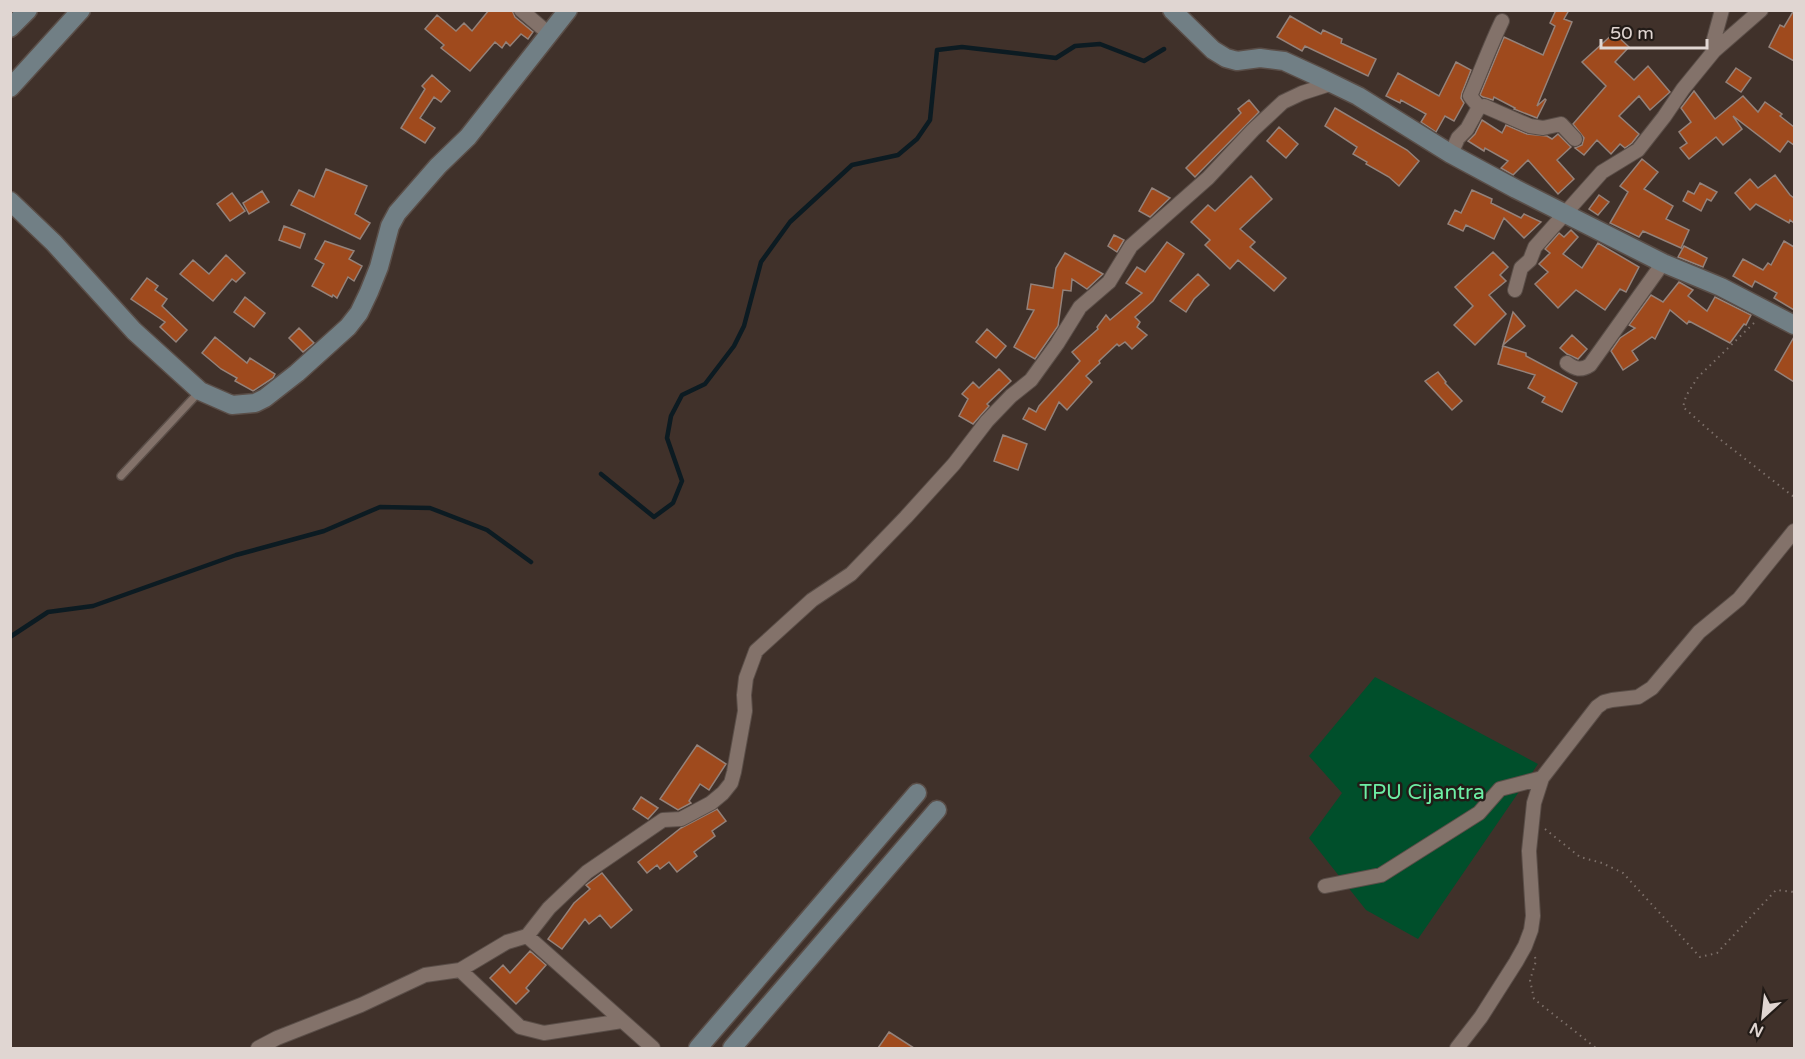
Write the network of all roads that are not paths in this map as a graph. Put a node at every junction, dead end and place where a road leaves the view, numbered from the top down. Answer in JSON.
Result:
{"nodes":[{"id":1,"x":28,"y":10,"type":"edge"},
{"id":2,"x":81,"y":10,"type":"edge"},
{"id":3,"x":521,"y":10,"type":"edge"},
{"id":4,"x":568,"y":10,"type":"edge"},
{"id":5,"x":1172,"y":10,"type":"edge"},
{"id":6,"x":1722,"y":10,"type":"edge"},
{"id":7,"x":1761,"y":10,"type":"edge"},
{"id":8,"x":1502,"y":21,"type":"dead end"},
{"id":9,"x":10,"y":28,"type":"edge"},
{"id":10,"x":549,"y":33,"type":"junction"},
{"id":11,"x":1714,"y":51,"type":"junction"},
{"id":12,"x":1333,"y":83,"type":"junction"},
{"id":13,"x":10,"y":88,"type":"edge"},
{"id":14,"x":1479,"y":107,"type":"junction"},
{"id":15,"x":1575,"y":140,"type":"dead end"},
{"id":16,"x":1451,"y":154,"type":"junction"},
{"id":17,"x":10,"y":201,"type":"edge"},
{"id":18,"x":1567,"y":214,"type":"junction"},
{"id":19,"x":1663,"y":263,"type":"junction"},
{"id":20,"x":1515,"y":290,"type":"dead end"},
{"id":21,"x":1794,"y":322,"type":"edge"},
{"id":22,"x":1567,"y":363,"type":"dead end"},
{"id":23,"x":200,"y":391,"type":"junction"},
{"id":24,"x":121,"y":476,"type":"dead end"},
{"id":25,"x":1794,"y":531,"type":"edge"},
{"id":26,"x":1542,"y":778,"type":"junction"},
{"id":27,"x":917,"y":793,"type":"dead end"},
{"id":28,"x":937,"y":810,"type":"dead end"},
{"id":29,"x":1325,"y":886,"type":"dead end"},
{"id":30,"x":527,"y":936,"type":"junction"},
{"id":31,"x":788,"y":944,"type":"junction"},
{"id":32,"x":807,"y":961,"type":"junction"},
{"id":33,"x":460,"y":970,"type":"junction"},
{"id":34,"x":622,"y":1021,"type":"junction"},
{"id":35,"x":258,"y":1048,"type":"edge"},
{"id":36,"x":652,"y":1048,"type":"edge"},
{"id":37,"x":698,"y":1048,"type":"edge"},
{"id":38,"x":732,"y":1048,"type":"edge"},
{"id":39,"x":1457,"y":1048,"type":"edge"}],
"edges":[{"from":1,"to":9,"type":"street"},
{"from":2,"to":13,"type":"street"},
{"from":3,"to":10,"type":"street"},
{"from":4,"to":10,"type":"street"},
{"from":5,"to":12,"type":"street"},
{"from":6,"to":11,"type":"street"},
{"from":7,"to":11,"type":"street"},
{"from":8,"to":14,"type":"street"},
{"from":10,"to":23,"type":"street"},
{"from":11,"to":18,"type":"street"},
{"from":12,"to":16,"type":"street"},
{"from":12,"to":30,"type":"street"},
{"from":14,"to":15,"type":"street"},
{"from":14,"to":16,"type":"street"},
{"from":16,"to":18,"type":"street"},
{"from":17,"to":23,"type":"street"},
{"from":18,"to":19,"type":"street"},
{"from":18,"to":20,"type":"street"},
{"from":19,"to":21,"type":"street"},
{"from":19,"to":22,"type":"street"},
{"from":23,"to":24,"type":"lane"},
{"from":25,"to":26,"type":"street"},
{"from":26,"to":29,"type":"street"},
{"from":26,"to":39,"type":"street"},
{"from":27,"to":31,"type":"street"},
{"from":28,"to":32,"type":"street"},
{"from":30,"to":33,"type":"street"},
{"from":30,"to":34,"type":"street"},
{"from":31,"to":32,"type":"street"},
{"from":31,"to":37,"type":"street"},
{"from":32,"to":38,"type":"street"},
{"from":33,"to":34,"type":"street"},
{"from":33,"to":35,"type":"street"},
{"from":34,"to":36,"type":"street"}]}
